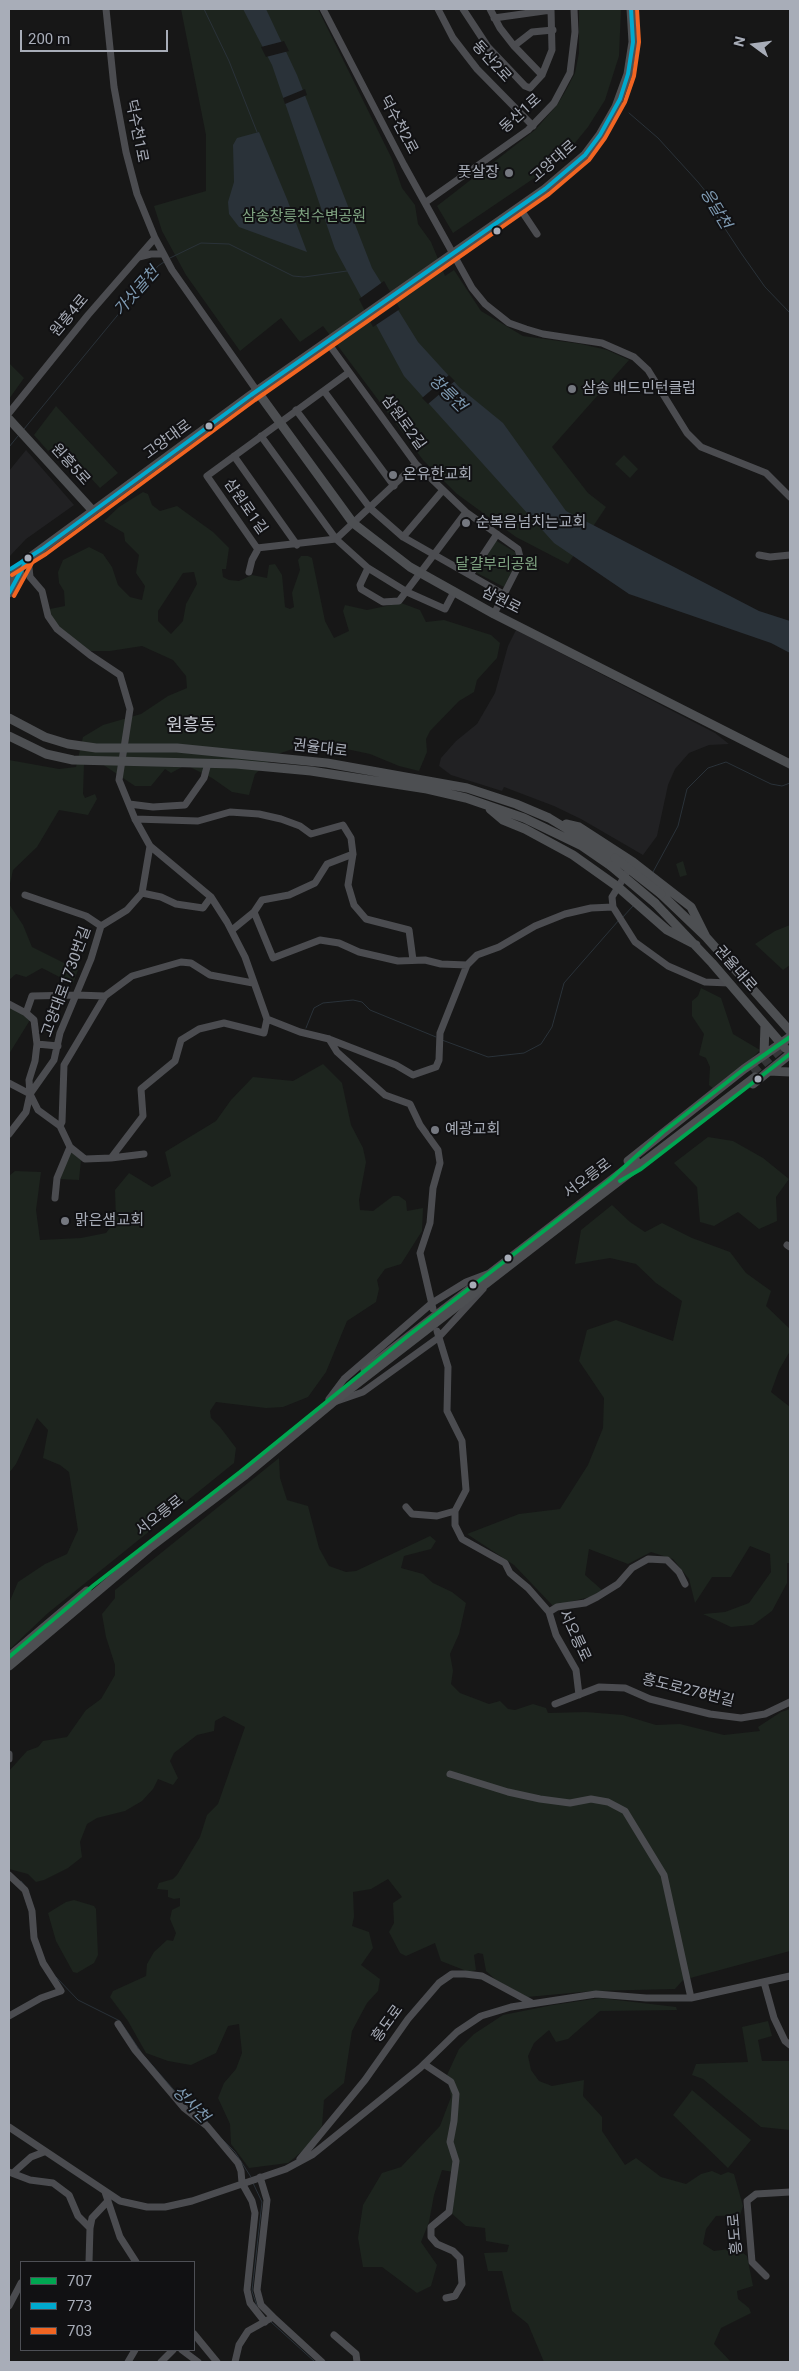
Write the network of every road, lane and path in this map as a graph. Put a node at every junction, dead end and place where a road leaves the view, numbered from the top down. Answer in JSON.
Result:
{"nodes":[{"id":1,"x":106,"y":9,"type":"edge"},
{"id":2,"x":323,"y":9,"type":"edge"},
{"id":3,"x":438,"y":9,"type":"edge"},
{"id":4,"x":463,"y":9,"type":"edge"},
{"id":5,"x":490,"y":9,"type":"edge"},
{"id":6,"x":551,"y":9,"type":"edge"},
{"id":7,"x":574,"y":9,"type":"edge"},
{"id":8,"x":631,"y":9,"type":"edge"},
{"id":9,"x":494,"y":18,"type":"junction"},
{"id":10,"x":552,"y":30,"type":"junction"},
{"id":11,"x":514,"y":46,"type":"junction"},
{"id":12,"x":542,"y":75,"type":"junction"},
{"id":13,"x":533,"y":126,"type":"junction"},
{"id":14,"x":426,"y":202,"type":"junction"},
{"id":15,"x":519,"y":207,"type":"junction"},
{"id":16,"x":537,"y":234,"type":"dead end"},
{"id":17,"x":155,"y":238,"type":"junction"},
{"id":18,"x":452,"y":252,"type":"junction"},
{"id":19,"x":160,"y":254,"type":"junction"},
{"id":20,"x":139,"y":258,"type":"junction"},
{"id":21,"x":328,"y":343,"type":"junction"},
{"id":22,"x":348,"y":372,"type":"junction"},
{"id":23,"x":257,"y":391,"type":"junction"},
{"id":24,"x":324,"y":391,"type":"junction"},
{"id":25,"x":296,"y":410,"type":"junction"},
{"id":26,"x":9,"y":413,"type":"edge"},
{"id":27,"x":10,"y":420,"type":"edge"},
{"id":28,"x":279,"y":422,"type":"junction"},
{"id":29,"x":261,"y":436,"type":"junction"},
{"id":30,"x":234,"y":456,"type":"junction"},
{"id":31,"x":416,"y":464,"type":"junction"},
{"id":32,"x":394,"y":486,"type":"junction"},
{"id":33,"x":443,"y":490,"type":"junction"},
{"id":34,"x":790,"y":498,"type":"edge"},
{"id":35,"x":370,"y":508,"type":"junction"},
{"id":36,"x":93,"y":511,"type":"junction"},
{"id":37,"x":466,"y":512,"type":"junction"},
{"id":38,"x":353,"y":523,"type":"junction"},
{"id":39,"x":497,"y":534,"type":"junction"},
{"id":40,"x":403,"y":537,"type":"junction"},
{"id":41,"x":336,"y":539,"type":"junction"},
{"id":42,"x":297,"y":544,"type":"junction"},
{"id":43,"x":258,"y":549,"type":"junction"},
{"id":44,"x":435,"y":554,"type":"junction"},
{"id":45,"x":759,"y":555,"type":"dead end"},
{"id":46,"x":790,"y":555,"type":"edge"},
{"id":47,"x":28,"y":559,"type":"junction"},
{"id":48,"x":368,"y":568,"type":"junction"},
{"id":49,"x":9,"y":570,"type":"edge"},
{"id":50,"x":249,"y":572,"type":"dead end"},
{"id":51,"x":419,"y":573,"type":"junction"},
{"id":52,"x":470,"y":575,"type":"junction"},
{"id":53,"x":9,"y":580,"type":"edge"},
{"id":54,"x":408,"y":592,"type":"junction"},
{"id":55,"x":454,"y":592,"type":"junction"},
{"id":56,"x":9,"y":593,"type":"edge"},
{"id":57,"x":505,"y":594,"type":"junction"},
{"id":58,"x":494,"y":614,"type":"junction"},
{"id":59,"x":9,"y":718,"type":"edge"},
{"id":60,"x":9,"y":736,"type":"edge"},
{"id":61,"x":123,"y":749,"type":"junction"},
{"id":62,"x":121,"y":763,"type":"junction"},
{"id":63,"x":208,"y":764,"type":"junction"},
{"id":64,"x":790,"y":764,"type":"edge"},
{"id":65,"x":130,"y":804,"type":"junction"},
{"id":66,"x":486,"y":805,"type":"junction"},
{"id":67,"x":135,"y":819,"type":"junction"},
{"id":68,"x":556,"y":822,"type":"junction"},
{"id":69,"x":150,"y":846,"type":"junction"},
{"id":70,"x":354,"y":854,"type":"junction"},
{"id":71,"x":613,"y":862,"type":"junction"},
{"id":72,"x":633,"y":862,"type":"junction"},
{"id":73,"x":618,"y":887,"type":"junction"},
{"id":74,"x":142,"y":893,"type":"junction"},
{"id":75,"x":25,"y":895,"type":"dead end"},
{"id":76,"x":212,"y":897,"type":"junction"},
{"id":77,"x":613,"y":907,"type":"junction"},
{"id":78,"x":254,"y":912,"type":"junction"},
{"id":79,"x":101,"y":926,"type":"junction"},
{"id":80,"x":232,"y":930,"type":"junction"},
{"id":81,"x":706,"y":937,"type":"junction"},
{"id":82,"x":696,"y":945,"type":"junction"},
{"id":83,"x":413,"y":960,"type":"junction"},
{"id":84,"x":467,"y":965,"type":"junction"},
{"id":85,"x":253,"y":983,"type":"junction"},
{"id":86,"x":729,"y":983,"type":"junction"},
{"id":87,"x":76,"y":994,"type":"junction"},
{"id":88,"x":105,"y":996,"type":"junction"},
{"id":89,"x":9,"y":1004,"type":"edge"},
{"id":90,"x":26,"y":1013,"type":"junction"},
{"id":91,"x":778,"y":1016,"type":"junction"},
{"id":92,"x":267,"y":1019,"type":"junction"},
{"id":93,"x":790,"y":1020,"type":"edge"},
{"id":94,"x":765,"y":1026,"type":"junction"},
{"id":95,"x":790,"y":1031,"type":"edge"},
{"id":96,"x":790,"y":1037,"type":"edge"},
{"id":97,"x":329,"y":1039,"type":"junction"},
{"id":98,"x":37,"y":1044,"type":"junction"},
{"id":99,"x":782,"y":1044,"type":"junction"},
{"id":100,"x":58,"y":1046,"type":"junction"},
{"id":101,"x":764,"y":1054,"type":"junction"},
{"id":102,"x":790,"y":1055,"type":"edge"},
{"id":103,"x":770,"y":1071,"type":"junction"},
{"id":104,"x":790,"y":1072,"type":"edge"},
{"id":105,"x":9,"y":1083,"type":"edge"},
{"id":106,"x":30,"y":1094,"type":"junction"},
{"id":107,"x":60,"y":1126,"type":"junction"},
{"id":108,"x":9,"y":1134,"type":"edge"},
{"id":109,"x":70,"y":1147,"type":"junction"},
{"id":110,"x":144,"y":1154,"type":"dead end"},
{"id":111,"x":111,"y":1158,"type":"junction"},
{"id":112,"x":611,"y":1179,"type":"junction"},
{"id":113,"x":622,"y":1179,"type":"junction"},
{"id":114,"x":55,"y":1198,"type":"dead end"},
{"id":115,"x":489,"y":1273,"type":"junction"},
{"id":116,"x":485,"y":1286,"type":"junction"},
{"id":117,"x":433,"y":1306,"type":"junction"},
{"id":118,"x":438,"y":1334,"type":"junction"},
{"id":119,"x":331,"y":1401,"type":"junction"},
{"id":120,"x":406,"y":1507,"type":"dead end"},
{"id":121,"x":455,"y":1511,"type":"junction"},
{"id":122,"x":684,"y":1584,"type":"dead end"},
{"id":123,"x":549,"y":1612,"type":"junction"},
{"id":124,"x":9,"y":1657,"type":"edge"},
{"id":125,"x":9,"y":1666,"type":"edge"},
{"id":126,"x":579,"y":1695,"type":"junction"},
{"id":127,"x":790,"y":1702,"type":"edge"},
{"id":128,"x":555,"y":1704,"type":"dead end"},
{"id":129,"x":9,"y":1754,"type":"edge"},
{"id":130,"x":9,"y":1759,"type":"edge"},
{"id":131,"x":450,"y":1774,"type":"dead end"},
{"id":132,"x":9,"y":1875,"type":"edge"},
{"id":133,"x":790,"y":1976,"type":"edge"},
{"id":134,"x":764,"y":1982,"type":"junction"},
{"id":135,"x":691,"y":1998,"type":"junction"},
{"id":136,"x":532,"y":2003,"type":"junction"},
{"id":137,"x":9,"y":2016,"type":"edge"},
{"id":138,"x":118,"y":2024,"type":"dead end"},
{"id":139,"x":790,"y":2044,"type":"edge"},
{"id":140,"x":424,"y":2064,"type":"junction"},
{"id":141,"x":9,"y":2127,"type":"edge"},
{"id":142,"x":44,"y":2152,"type":"junction"},
{"id":143,"x":296,"y":2164,"type":"junction"},
{"id":144,"x":11,"y":2173,"type":"edge"},
{"id":145,"x":259,"y":2178,"type":"junction"},
{"id":146,"x":244,"y":2182,"type":"junction"},
{"id":147,"x":105,"y":2192,"type":"junction"},
{"id":148,"x":790,"y":2192,"type":"edge"},
{"id":149,"x":108,"y":2201,"type":"junction"},
{"id":150,"x":90,"y":2228,"type":"junction"},
{"id":151,"x":89,"y":2261,"type":"edge"},
{"id":152,"x":135,"y":2261,"type":"edge"},
{"id":153,"x":766,"y":2276,"type":"dead end"},
{"id":154,"x":20,"y":2285,"type":"edge"},
{"id":155,"x":446,"y":2298,"type":"dead end"},
{"id":156,"x":9,"y":2306,"type":"edge"},
{"id":157,"x":269,"y":2319,"type":"junction"},
{"id":158,"x":195,"y":2335,"type":"edge"},
{"id":159,"x":334,"y":2335,"type":"dead end"},
{"id":160,"x":172,"y":2351,"type":"edge"},
{"id":161,"x":183,"y":2351,"type":"edge"},
{"id":162,"x":161,"y":2362,"type":"edge"},
{"id":163,"x":198,"y":2362,"type":"edge"},
{"id":164,"x":217,"y":2362,"type":"edge"},
{"id":165,"x":235,"y":2362,"type":"edge"},
{"id":166,"x":322,"y":2362,"type":"edge"},
{"id":167,"x":357,"y":2362,"type":"edge"}],
"edges":[{"from":1,"to":17,"type":"street","name":"덕수천1로"},
{"from":2,"to":14,"type":"street","name":"덕수천2로"},
{"from":3,"to":13,"type":"street","name":"동산2로"},
{"from":4,"to":12,"type":"street"},
{"from":5,"to":9,"type":"street"},
{"from":6,"to":9,"type":"street"},
{"from":6,"to":10,"type":"street"},
{"from":7,"to":13,"type":"street","name":"동산1로"},
{"from":8,"to":15,"type":"main road","name":"고양대로"},
{"from":9,"to":11,"type":"street"},
{"from":10,"to":11,"type":"street"},
{"from":10,"to":12,"type":"street"},
{"from":11,"to":12,"type":"street"},
{"from":13,"to":14,"type":"street","name":"동산1로"},
{"from":14,"to":18,"type":"street","name":"덕수천2로"},
{"from":15,"to":16,"type":"street"},
{"from":15,"to":18,"type":"main road","name":"고양대로"},
{"from":17,"to":19,"type":"street","name":"덕수천1로"},
{"from":17,"to":20,"type":"street","name":"원흥4로"},
{"from":18,"to":21,"type":"main road","name":"고양대로"},
{"from":18,"to":34,"type":"street","name":"덕수천2로"},
{"from":19,"to":20,"type":"street"},
{"from":19,"to":23,"type":"street","name":"덕수천1로"},
{"from":20,"to":26,"type":"street","name":"원흥4로"},
{"from":21,"to":22,"type":"street","name":"삼원로2길"},
{"from":21,"to":23,"type":"main road","name":"고양대로"},
{"from":22,"to":24,"type":"street"},
{"from":22,"to":31,"type":"street","name":"삼원로2길"},
{"from":23,"to":28,"type":"main road","name":"삼원로"},
{"from":23,"to":36,"type":"main road","name":"고양대로"},
{"from":24,"to":25,"type":"street"},
{"from":24,"to":32,"type":"street"},
{"from":25,"to":28,"type":"street"},
{"from":25,"to":35,"type":"street"},
{"from":27,"to":36,"type":"main road","name":"원흥5로"},
{"from":28,"to":29,"type":"street","name":"삼원로1길"},
{"from":28,"to":38,"type":"main road","name":"삼원로"},
{"from":29,"to":30,"type":"street","name":"삼원로1길"},
{"from":29,"to":41,"type":"street"},
{"from":30,"to":42,"type":"street","name":"삼원로1길"},
{"from":30,"to":43,"type":"street","name":"삼원로1길"},
{"from":31,"to":32,"type":"street","name":"삼원로2길"},
{"from":31,"to":33,"type":"street"},
{"from":32,"to":35,"type":"street","name":"삼원로2길"},
{"from":33,"to":37,"type":"street"},
{"from":33,"to":40,"type":"street"},
{"from":35,"to":38,"type":"street","name":"삼원로2길"},
{"from":35,"to":40,"type":"street"},
{"from":36,"to":47,"type":"main road","name":"고양대로"},
{"from":37,"to":39,"type":"street"},
{"from":37,"to":44,"type":"street"},
{"from":38,"to":41,"type":"street"},
{"from":38,"to":51,"type":"main road","name":"삼원로"},
{"from":39,"to":52,"type":"street"},
{"from":39,"to":57,"type":"street"},
{"from":40,"to":44,"type":"street"},
{"from":41,"to":42,"type":"street","name":"삼원로1길"},
{"from":41,"to":48,"type":"street"},
{"from":42,"to":43,"type":"street","name":"삼원로1길"},
{"from":43,"to":50,"type":"street"},
{"from":44,"to":51,"type":"street"},
{"from":44,"to":52,"type":"street"},
{"from":45,"to":46,"type":"street"},
{"from":47,"to":49,"type":"main road"},
{"from":47,"to":53,"type":"main road","name":"고양대로"},
{"from":47,"to":56,"type":"main road"},
{"from":47,"to":61,"type":"street"},
{"from":48,"to":54,"type":"street"},
{"from":48,"to":54,"type":"street"},
{"from":51,"to":54,"type":"street"},
{"from":51,"to":55,"type":"main road","name":"삼원로"},
{"from":52,"to":57,"type":"street"},
{"from":54,"to":55,"type":"street"},
{"from":55,"to":58,"type":"main road","name":"삼원로"},
{"from":57,"to":58,"type":"street"},
{"from":58,"to":64,"type":"main road","name":"삼원로"},
{"from":59,"to":61,"type":"main road","name":"권율대로"},
{"from":60,"to":62,"type":"main road","name":"권율대로"},
{"from":61,"to":62,"type":"street"},
{"from":61,"to":68,"type":"main road","name":"권율대로"},
{"from":62,"to":63,"type":"main road","name":"권율대로"},
{"from":62,"to":65,"type":"street"},
{"from":63,"to":65,"type":"street"},
{"from":63,"to":66,"type":"main road","name":"권율대로"},
{"from":65,"to":67,"type":"street"},
{"from":66,"to":71,"type":"main road","name":"권율대로"},
{"from":66,"to":73,"type":"main road"},
{"from":67,"to":69,"type":"street"},
{"from":67,"to":70,"type":"street"},
{"from":68,"to":71,"type":"main road","name":"권율대로"},
{"from":68,"to":72,"type":"main road"},
{"from":69,"to":74,"type":"street"},
{"from":69,"to":76,"type":"street"},
{"from":70,"to":78,"type":"street"},
{"from":70,"to":83,"type":"street"},
{"from":71,"to":81,"type":"main road","name":"권율대로","bridge":true},
{"from":71,"to":82,"type":"main road","name":"권율대로","bridge":true},
{"from":72,"to":73,"type":"street"},
{"from":72,"to":81,"type":"main road"},
{"from":73,"to":77,"type":"street"},
{"from":73,"to":82,"type":"main road"},
{"from":74,"to":76,"type":"street"},
{"from":74,"to":79,"type":"street","name":"고양대로1730번길"},
{"from":75,"to":79,"type":"street"},
{"from":76,"to":80,"type":"street"},
{"from":77,"to":84,"type":"street"},
{"from":77,"to":86,"type":"street"},
{"from":78,"to":80,"type":"street"},
{"from":78,"to":83,"type":"street"},
{"from":79,"to":87,"type":"street","name":"고양대로1730번길"},
{"from":80,"to":85,"type":"street"},
{"from":81,"to":91,"type":"main road","name":"권율대로"},
{"from":82,"to":86,"type":"main road","name":"권율대로"},
{"from":83,"to":84,"type":"street"},
{"from":84,"to":97,"type":"street"},
{"from":85,"to":88,"type":"street"},
{"from":85,"to":92,"type":"street"},
{"from":86,"to":94,"type":"main road","name":"권율대로"},
{"from":87,"to":88,"type":"street"},
{"from":87,"to":90,"type":"street"},
{"from":87,"to":100,"type":"street","name":"고양대로1730번길"},
{"from":88,"to":107,"type":"street"},
{"from":89,"to":90,"type":"street"},
{"from":90,"to":98,"type":"street"},
{"from":91,"to":93,"type":"main road"},
{"from":91,"to":95,"type":"main road","name":"권율대로"},
{"from":92,"to":97,"type":"street"},
{"from":92,"to":111,"type":"street"},
{"from":94,"to":99,"type":"main road","name":"권율대로"},
{"from":94,"to":101,"type":"main road"},
{"from":96,"to":99,"type":"main road"},
{"from":97,"to":117,"type":"street"},
{"from":98,"to":100,"type":"street"},
{"from":98,"to":106,"type":"street"},
{"from":99,"to":101,"type":"main road"},
{"from":99,"to":102,"type":"main road","name":"권율대로"},
{"from":100,"to":106,"type":"street","name":"고양대로1730번길"},
{"from":101,"to":112,"type":"main road"},
{"from":102,"to":103,"type":"main road"},
{"from":103,"to":104,"type":"main road"},
{"from":103,"to":113,"type":"main road"},
{"from":105,"to":106,"type":"street"},
{"from":106,"to":107,"type":"street"},
{"from":106,"to":108,"type":"street","name":"고양대로1730번길"},
{"from":107,"to":109,"type":"street"},
{"from":109,"to":111,"type":"street"},
{"from":109,"to":114,"type":"street"},
{"from":110,"to":111,"type":"street"},
{"from":112,"to":113,"type":"main road","name":"서오릉로"},
{"from":112,"to":115,"type":"main road","name":"서오릉로"},
{"from":113,"to":116,"type":"main road","name":"서오릉로"},
{"from":115,"to":117,"type":"street","name":"서오릉로"},
{"from":115,"to":119,"type":"main road","name":"서오릉로"},
{"from":116,"to":118,"type":"street","name":"서오릉로"},
{"from":116,"to":119,"type":"main road","name":"서오릉로"},
{"from":117,"to":119,"type":"street","name":"서오릉로"},
{"from":118,"to":119,"type":"street","name":"서오릉로"},
{"from":118,"to":121,"type":"street"},
{"from":119,"to":124,"type":"main road","name":"서오릉로"},
{"from":119,"to":125,"type":"main road","name":"서오릉로"},
{"from":120,"to":121,"type":"street"},
{"from":121,"to":123,"type":"street","name":"서오릉로"},
{"from":122,"to":123,"type":"street"},
{"from":123,"to":126,"type":"street","name":"서오릉로"},
{"from":126,"to":127,"type":"street","name":"흥도로278번길"},
{"from":126,"to":128,"type":"street","name":"흥도로278번길"},
{"from":129,"to":130,"type":"street"},
{"from":131,"to":135,"type":"street"},
{"from":132,"to":137,"type":"street"},
{"from":133,"to":134,"type":"street"},
{"from":134,"to":135,"type":"street"},
{"from":134,"to":139,"type":"street"},
{"from":135,"to":136,"type":"street"},
{"from":136,"to":140,"type":"street"},
{"from":136,"to":143,"type":"street","name":"흥도로"},
{"from":138,"to":146,"type":"street"},
{"from":140,"to":143,"type":"street"},
{"from":140,"to":155,"type":"street"},
{"from":141,"to":142,"type":"street"},
{"from":142,"to":144,"type":"street"},
{"from":142,"to":147,"type":"street"},
{"from":143,"to":145,"type":"street"},
{"from":144,"to":150,"type":"street"},
{"from":145,"to":146,"type":"street"},
{"from":145,"to":157,"type":"street"},
{"from":146,"to":147,"type":"street"},
{"from":146,"to":157,"type":"street"},
{"from":147,"to":149,"type":"street"},
{"from":148,"to":153,"type":"street","name":"흥도로"},
{"from":149,"to":150,"type":"street"},
{"from":149,"to":152,"type":"street"},
{"from":150,"to":151,"type":"street"},
{"from":154,"to":156,"type":"street"},
{"from":157,"to":165,"type":"street"},
{"from":157,"to":166,"type":"street"},
{"from":158,"to":164,"type":"street"},
{"from":159,"to":167,"type":"street"},
{"from":160,"to":162,"type":"street"},
{"from":161,"to":163,"type":"street"}]}
